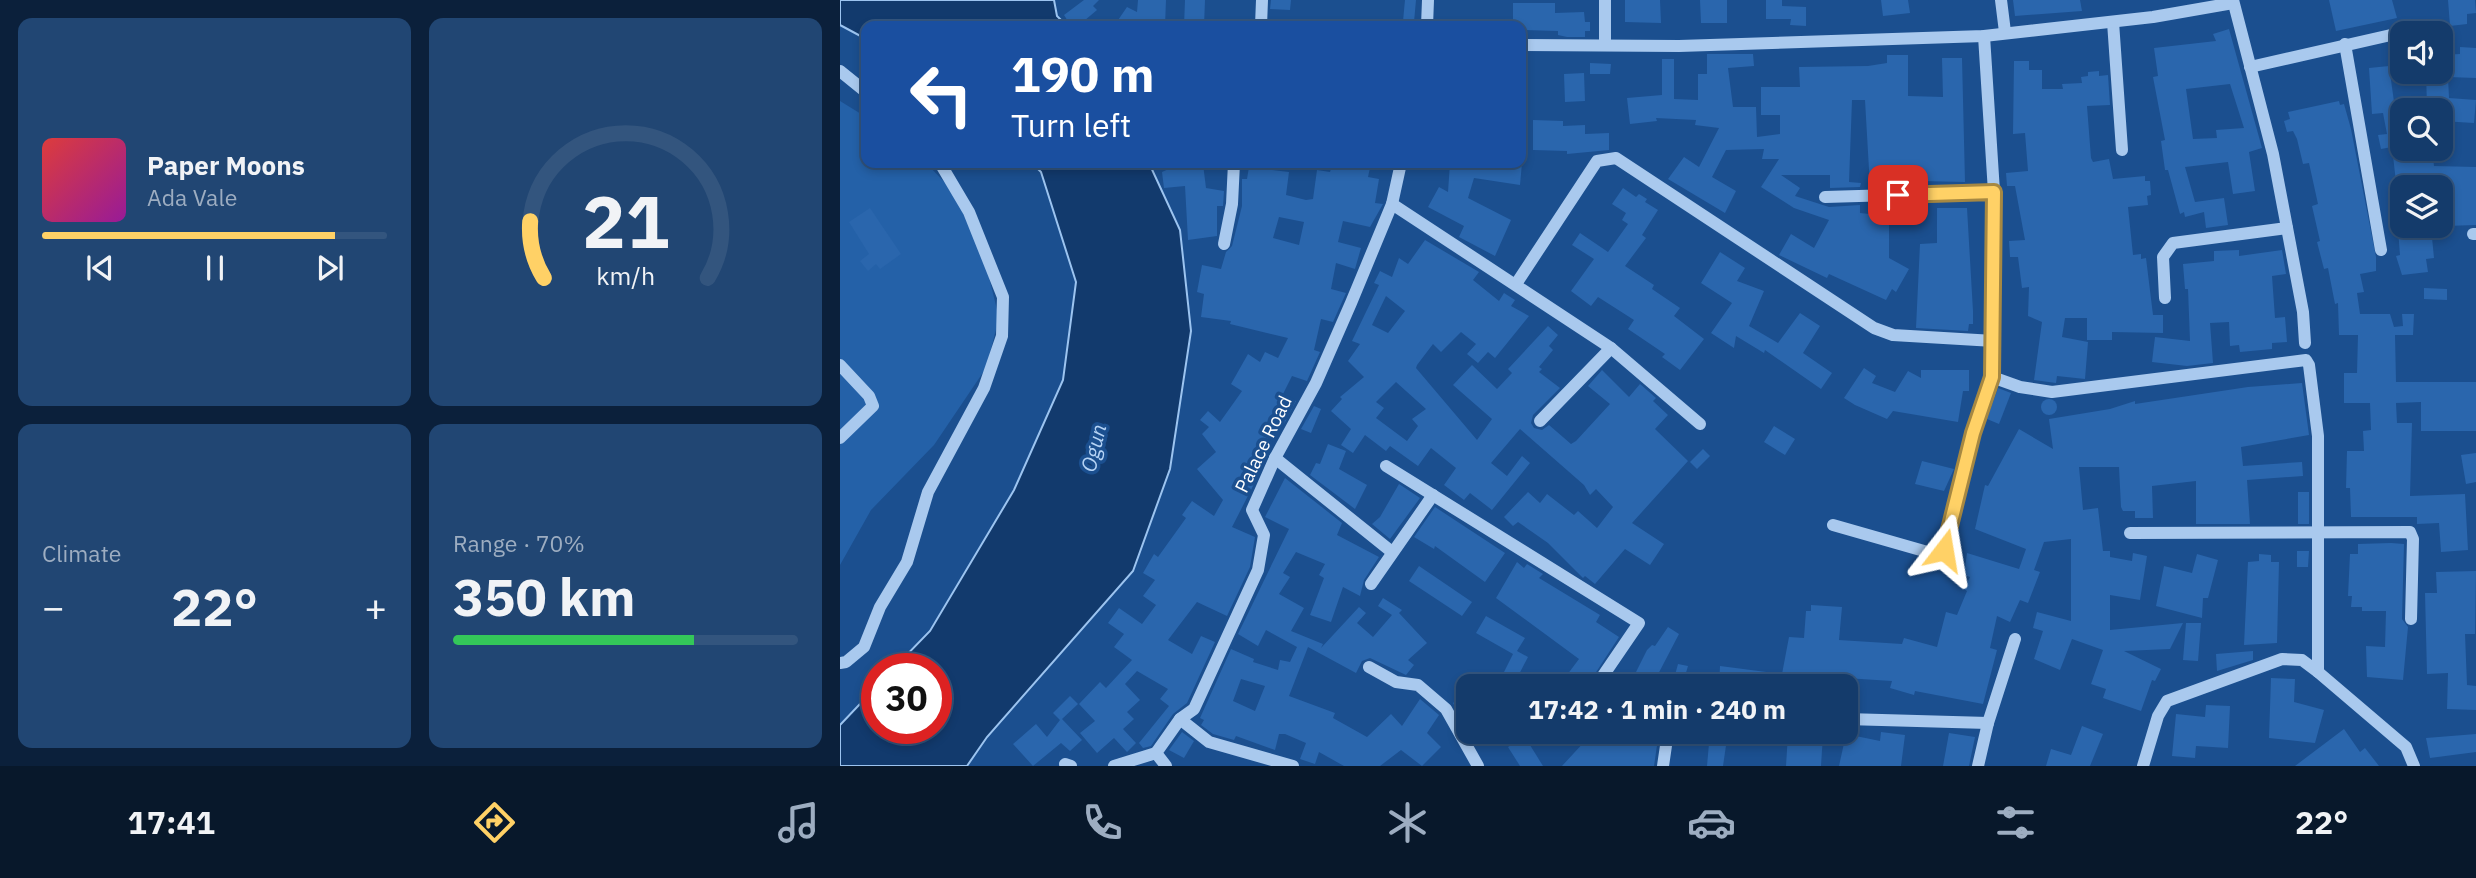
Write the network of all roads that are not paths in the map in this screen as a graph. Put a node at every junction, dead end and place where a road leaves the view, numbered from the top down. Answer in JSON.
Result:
{"nodes":[{"id":1,"x":1262,"y":0,"type":"edge"},
{"id":2,"x":1428,"y":0,"type":"edge"},
{"id":3,"x":1605,"y":0,"type":"edge"},
{"id":4,"x":2001,"y":0,"type":"edge"},
{"id":5,"x":2233,"y":1,"type":"edge"},
{"id":6,"x":1261,"y":21,"type":"edge"},
{"id":7,"x":1427,"y":21,"type":"edge"},
{"id":8,"x":2113,"y":22,"type":"junction"},
{"id":9,"x":2005,"y":32,"type":"junction"},
{"id":10,"x":2390,"y":35,"type":"edge"},
{"id":11,"x":1984,"y":36,"type":"junction"},
{"id":12,"x":2346,"y":44,"type":"junction"},
{"id":13,"x":1526,"y":45,"type":"edge"},
{"id":14,"x":1605,"y":45,"type":"junction"},
{"id":15,"x":2250,"y":67,"type":"junction"},
{"id":16,"x":840,"y":71,"type":"edge"},
{"id":17,"x":861,"y":88,"type":"edge"},
{"id":18,"x":2122,"y":150,"type":"dead end"},
{"id":19,"x":943,"y":168,"type":"edge"},
{"id":20,"x":1234,"y":168,"type":"edge"},
{"id":21,"x":1400,"y":168,"type":"edge"},
{"id":22,"x":1994,"y":192,"type":"junction"},
{"id":23,"x":1825,"y":197,"type":"dead end"},
{"id":24,"x":1392,"y":204,"type":"junction"},
{"id":25,"x":2287,"y":228,"type":"junction"},
{"id":26,"x":1224,"y":244,"type":"dead end"},
{"id":27,"x":2381,"y":250,"type":"dead end"},
{"id":28,"x":1516,"y":284,"type":"junction"},
{"id":29,"x":2165,"y":298,"type":"dead end"},
{"id":30,"x":1994,"y":341,"type":"junction"},
{"id":31,"x":2305,"y":343,"type":"dead end"},
{"id":32,"x":1611,"y":348,"type":"junction"},
{"id":33,"x":840,"y":365,"type":"edge"},
{"id":34,"x":1992,"y":377,"type":"junction"},
{"id":35,"x":1540,"y":421,"type":"dead end"},
{"id":36,"x":1700,"y":424,"type":"dead end"},
{"id":37,"x":840,"y":438,"type":"edge"},
{"id":38,"x":1275,"y":457,"type":"junction"},
{"id":39,"x":1386,"y":466,"type":"dead end"},
{"id":40,"x":1433,"y":495,"type":"junction"},
{"id":41,"x":1833,"y":525,"type":"dead end"},
{"id":42,"x":2130,"y":533,"type":"dead end"},
{"id":43,"x":2319,"y":533,"type":"junction"},
{"id":44,"x":1392,"y":552,"type":"junction"},
{"id":45,"x":1371,"y":584,"type":"dead end"},
{"id":46,"x":2411,"y":618,"type":"dead end"},
{"id":47,"x":2015,"y":639,"type":"dead end"},
{"id":48,"x":840,"y":663,"type":"edge"},
{"id":49,"x":1369,"y":667,"type":"dead end"},
{"id":50,"x":2318,"y":672,"type":"junction"},
{"id":51,"x":1604,"y":674,"type":"edge"},
{"id":52,"x":1180,"y":719,"type":"junction"},
{"id":53,"x":1858,"y":719,"type":"edge"},
{"id":54,"x":1988,"y":723,"type":"junction"},
{"id":55,"x":1666,"y":744,"type":"edge"},
{"id":56,"x":1156,"y":753,"type":"junction"},
{"id":57,"x":1114,"y":766,"type":"edge"},
{"id":58,"x":1166,"y":766,"type":"edge"},
{"id":59,"x":1293,"y":766,"type":"edge"},
{"id":60,"x":1478,"y":766,"type":"edge"},
{"id":61,"x":1663,"y":766,"type":"edge"},
{"id":62,"x":1978,"y":766,"type":"edge"},
{"id":63,"x":2143,"y":766,"type":"edge"},
{"id":64,"x":2414,"y":766,"type":"edge"}],
"edges":[{"from":1,"to":6,"type":"street"},
{"from":2,"to":7,"type":"street"},
{"from":3,"to":14,"type":"street"},
{"from":4,"to":9,"type":"street"},
{"from":5,"to":8,"type":"street"},
{"from":5,"to":15,"type":"street"},
{"from":8,"to":9,"type":"street"},
{"from":8,"to":18,"type":"street"},
{"from":9,"to":11,"type":"street"},
{"from":10,"to":12,"type":"street"},
{"from":11,"to":14,"type":"street"},
{"from":11,"to":22,"type":"street"},
{"from":12,"to":15,"type":"street"},
{"from":12,"to":27,"type":"street"},
{"from":13,"to":14,"type":"street"},
{"from":15,"to":25,"type":"street"},
{"from":16,"to":17,"type":"street"},
{"from":19,"to":48,"type":"street"},
{"from":20,"to":26,"type":"street"},
{"from":21,"to":24,"type":"street","name":"Palace Road"},
{"from":22,"to":23,"type":"street"},
{"from":22,"to":30,"type":"street"},
{"from":24,"to":28,"type":"street"},
{"from":24,"to":38,"type":"street","name":"Palace Road"},
{"from":25,"to":29,"type":"street"},
{"from":25,"to":31,"type":"street"},
{"from":28,"to":30,"type":"street"},
{"from":28,"to":32,"type":"street"},
{"from":30,"to":34,"type":"street"},
{"from":32,"to":35,"type":"street"},
{"from":32,"to":36,"type":"street"},
{"from":33,"to":37,"type":"street"},
{"from":34,"to":41,"type":"street"},
{"from":34,"to":43,"type":"street"},
{"from":38,"to":44,"type":"street"},
{"from":38,"to":52,"type":"street","name":"Palace Road"},
{"from":39,"to":40,"type":"street"},
{"from":40,"to":44,"type":"street"},
{"from":40,"to":51,"type":"street"},
{"from":42,"to":43,"type":"street"},
{"from":43,"to":46,"type":"street"},
{"from":43,"to":50,"type":"street"},
{"from":44,"to":45,"type":"street"},
{"from":47,"to":54,"type":"street"},
{"from":49,"to":60,"type":"street"},
{"from":50,"to":63,"type":"street"},
{"from":50,"to":64,"type":"street"},
{"from":52,"to":56,"type":"street","name":"Palace Road"},
{"from":52,"to":59,"type":"street"},
{"from":53,"to":54,"type":"street"},
{"from":54,"to":62,"type":"street"},
{"from":55,"to":61,"type":"street"},
{"from":56,"to":57,"type":"street"},
{"from":56,"to":58,"type":"street"}]}
